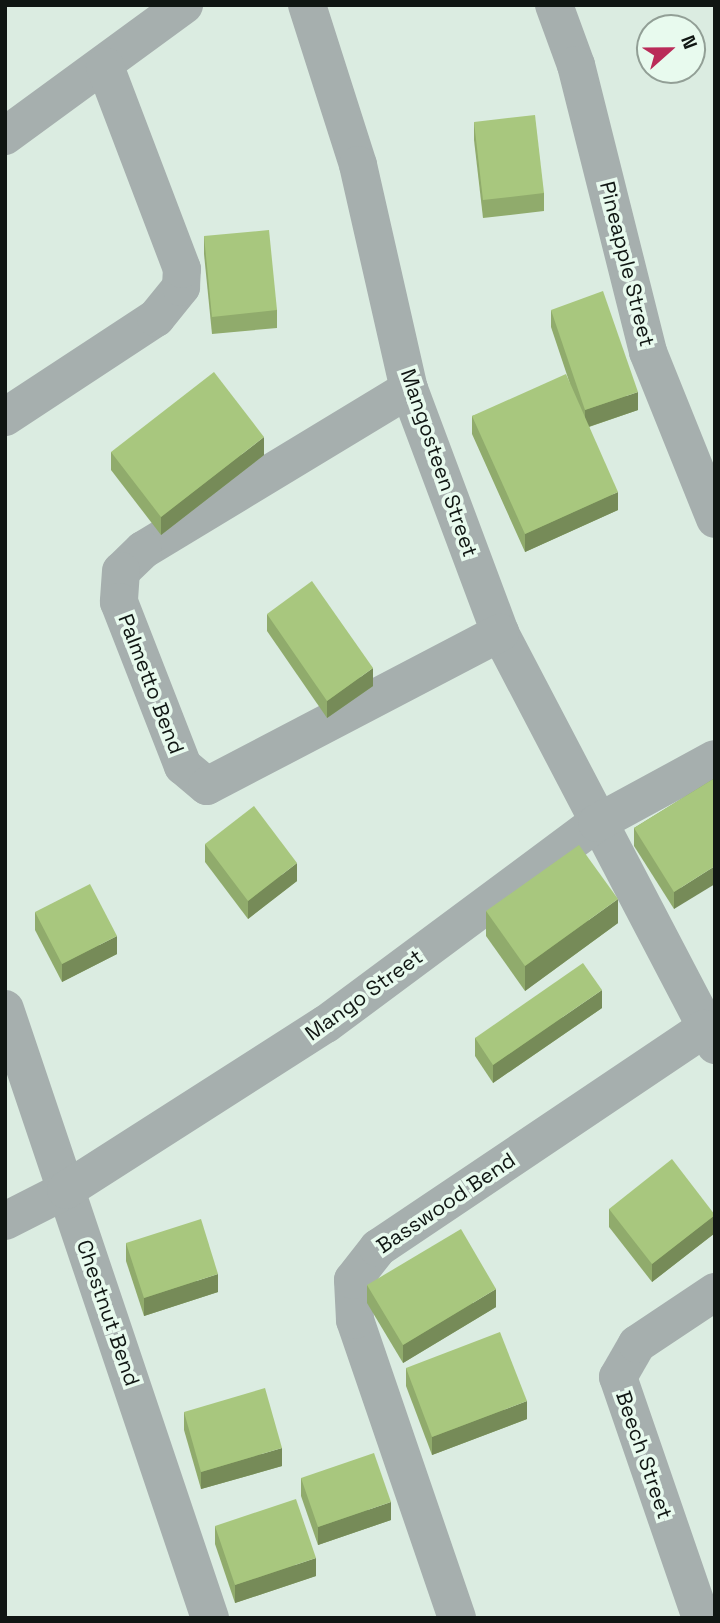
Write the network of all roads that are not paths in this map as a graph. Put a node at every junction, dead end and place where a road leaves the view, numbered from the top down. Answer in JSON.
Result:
{"nodes":[{"id":1,"x":184,"y":5,"type":"edge"},
{"id":2,"x":307,"y":5,"type":"edge"},
{"id":3,"x":554,"y":5,"type":"edge"},
{"id":4,"x":105,"y":66,"type":"junction"},
{"id":5,"x":5,"y":136,"type":"edge"},
{"id":6,"x":409,"y":388,"type":"junction"},
{"id":7,"x":5,"y":417,"type":"edge"},
{"id":8,"x":715,"y":519,"type":"edge"},
{"id":9,"x":500,"y":633,"type":"junction"},
{"id":10,"x":715,"y":759,"type":"edge"},
{"id":11,"x":597,"y":823,"type":"junction"},
{"id":12,"x":5,"y":1009,"type":"edge"},
{"id":13,"x":709,"y":1037,"type":"edge"},
{"id":14,"x":66,"y":1190,"type":"junction"},
{"id":15,"x":5,"y":1221,"type":"edge"},
{"id":16,"x":715,"y":1292,"type":"edge"},
{"id":17,"x":210,"y":1618,"type":"edge"},
{"id":18,"x":457,"y":1618,"type":"edge"},
{"id":19,"x":701,"y":1618,"type":"edge"}],
"edges":[{"from":1,"to":4,"type":"street"},
{"from":2,"to":6,"type":"street","name":"Mangosteen Street"},
{"from":3,"to":8,"type":"street","name":"Pineapple Street"},
{"from":4,"to":5,"type":"street"},
{"from":4,"to":7,"type":"street"},
{"from":6,"to":9,"type":"street","name":"Mangosteen Street"},
{"from":6,"to":9,"type":"street","name":"Palmetto Bend"},
{"from":9,"to":11,"type":"street","name":"Mangosteen Street"},
{"from":10,"to":11,"type":"street","name":"Mango Street"},
{"from":11,"to":13,"type":"street","name":"Mangosteen Street"},
{"from":11,"to":14,"type":"street","name":"Mango Street"},
{"from":12,"to":14,"type":"street","name":"Chestnut Bend"},
{"from":13,"to":18,"type":"street","name":"Basswood Bend"},
{"from":14,"to":15,"type":"street","name":"Mango Street"},
{"from":14,"to":17,"type":"street","name":"Chestnut Bend"},
{"from":16,"to":19,"type":"street","name":"Beech Street"}]}
